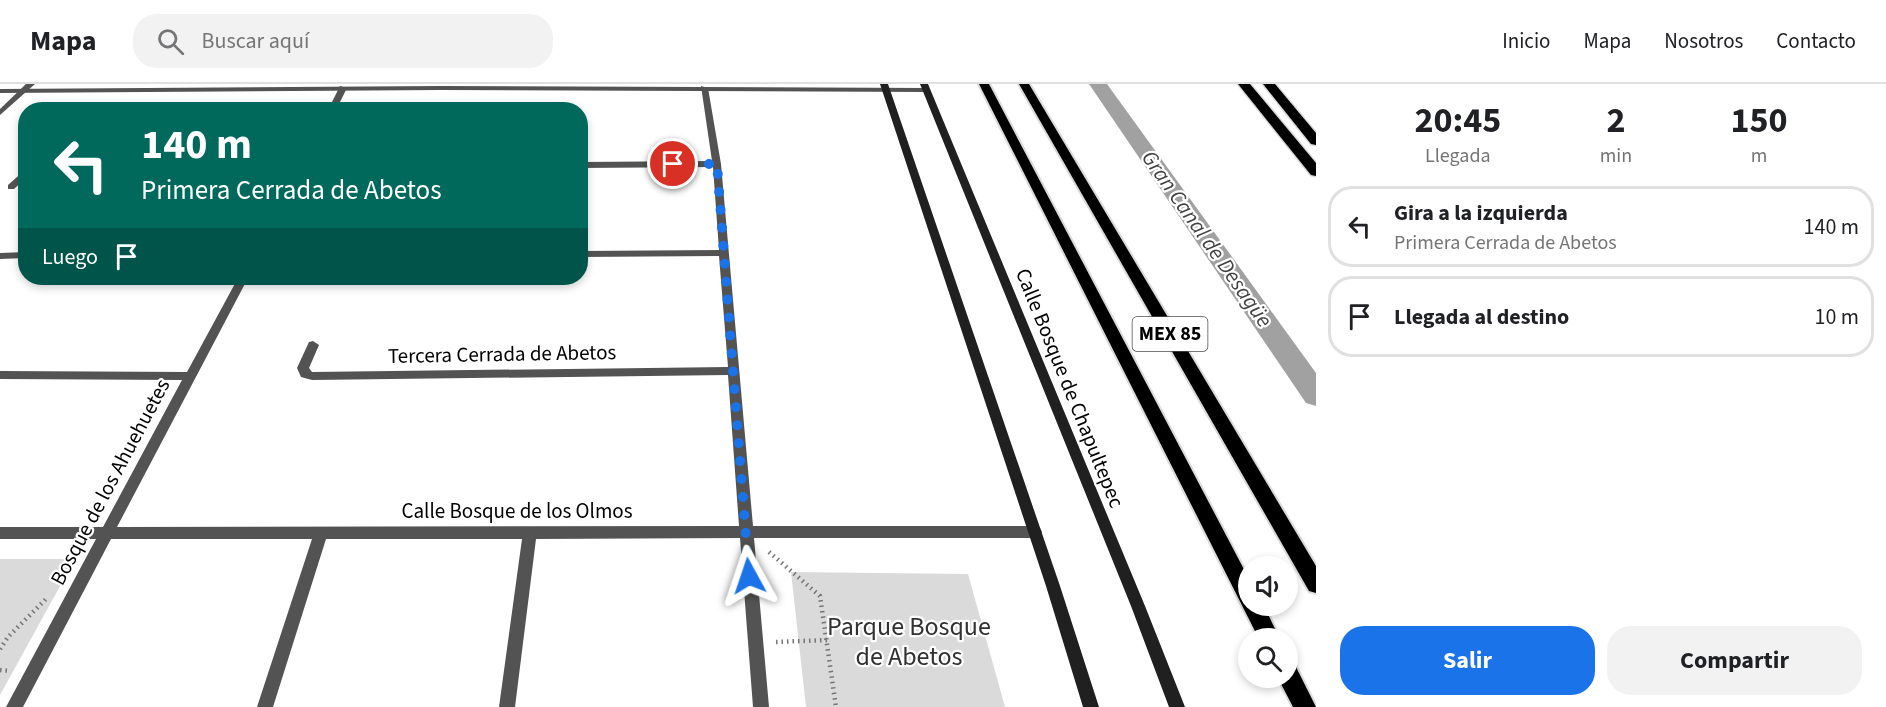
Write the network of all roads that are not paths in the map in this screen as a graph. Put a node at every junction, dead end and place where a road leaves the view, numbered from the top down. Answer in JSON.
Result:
{"nodes":[{"id":1,"x":31,"y":84,"type":"edge"},
{"id":2,"x":984,"y":84,"type":"edge"},
{"id":3,"x":1024,"y":84,"type":"edge"},
{"id":4,"x":1244,"y":84,"type":"edge"},
{"id":5,"x":1269,"y":84,"type":"edge"},
{"id":6,"x":885,"y":86,"type":"edge"},
{"id":7,"x":925,"y":87,"type":"edge"},
{"id":8,"x":343,"y":88,"type":"junction"},
{"id":9,"x":704,"y":88,"type":"junction"},
{"id":10,"x":0,"y":91,"type":"edge"},
{"id":11,"x":24,"y":91,"type":"junction"},
{"id":12,"x":336,"y":102,"type":"edge"},
{"id":13,"x":0,"y":113,"type":"edge"},
{"id":14,"x":1316,"y":141,"type":"edge"},
{"id":15,"x":717,"y":164,"type":"junction"},
{"id":16,"x":588,"y":165,"type":"edge"},
{"id":17,"x":1316,"y":172,"type":"edge"},
{"id":18,"x":18,"y":181,"type":"edge"},
{"id":19,"x":12,"y":187,"type":"dead end"},
{"id":20,"x":723,"y":253,"type":"junction"},
{"id":21,"x":588,"y":254,"type":"edge"},
{"id":22,"x":18,"y":255,"type":"edge"},
{"id":23,"x":0,"y":256,"type":"edge"},
{"id":24,"x":239,"y":285,"type":"edge"},
{"id":25,"x":313,"y":345,"type":"dead end"},
{"id":26,"x":732,"y":371,"type":"junction"},
{"id":27,"x":0,"y":375,"type":"edge"},
{"id":28,"x":191,"y":376,"type":"junction"},
{"id":29,"x":321,"y":532,"type":"junction"},
{"id":30,"x":530,"y":532,"type":"junction"},
{"id":31,"x":745,"y":532,"type":"junction"},
{"id":32,"x":1035,"y":532,"type":"junction"},
{"id":33,"x":0,"y":533,"type":"edge"},
{"id":34,"x":107,"y":533,"type":"junction"},
{"id":35,"x":1238,"y":578,"type":"edge"},
{"id":36,"x":1316,"y":584,"type":"edge"},
{"id":37,"x":1295,"y":688,"type":"edge"},
{"id":38,"x":14,"y":707,"type":"edge"},
{"id":39,"x":265,"y":707,"type":"edge"},
{"id":40,"x":507,"y":707,"type":"edge"},
{"id":41,"x":761,"y":707,"type":"edge"},
{"id":42,"x":1091,"y":707,"type":"edge"},
{"id":43,"x":1177,"y":707,"type":"edge"},
{"id":44,"x":1305,"y":707,"type":"edge"}],
"edges":[{"from":1,"to":11,"type":"street"},
{"from":2,"to":35,"type":"highway","number":"MEX 85"},
{"from":3,"to":36,"type":"highway","number":"MEX 85"},
{"from":4,"to":17,"type":"highway"},
{"from":5,"to":14,"type":"highway"},
{"from":6,"to":7,"type":"street"},
{"from":6,"to":9,"type":"street"},
{"from":6,"to":32,"type":"main road"},
{"from":7,"to":43,"type":"main road","name":"Calle Bosque de Chapultepec"},
{"from":8,"to":9,"type":"street"},
{"from":8,"to":11,"type":"street"},
{"from":8,"to":12,"type":"street"},
{"from":9,"to":15,"type":"street"},
{"from":10,"to":11,"type":"street"},
{"from":11,"to":13,"type":"street"},
{"from":15,"to":16,"type":"street"},
{"from":15,"to":20,"type":"street"},
{"from":18,"to":19,"type":"street"},
{"from":20,"to":21,"type":"street"},
{"from":20,"to":26,"type":"street"},
{"from":22,"to":23,"type":"street"},
{"from":24,"to":28,"type":"street","name":"Bosque de los Ahuehuetes"},
{"from":25,"to":26,"type":"street","name":"Tercera Cerrada de Abetos"},
{"from":26,"to":31,"type":"street"},
{"from":27,"to":28,"type":"street"},
{"from":28,"to":34,"type":"street","name":"Bosque de los Ahuehuetes"},
{"from":29,"to":30,"type":"street","name":"Calle Bosque de los Olmos"},
{"from":29,"to":34,"type":"street","name":"Calle Bosque de los Olmos"},
{"from":29,"to":39,"type":"street"},
{"from":30,"to":31,"type":"street","name":"Calle Bosque de los Olmos"},
{"from":30,"to":40,"type":"street"},
{"from":31,"to":32,"type":"street","name":"Calle Bosque de los Olmos"},
{"from":31,"to":41,"type":"street"},
{"from":32,"to":42,"type":"main road"},
{"from":33,"to":34,"type":"street","name":"Calle Bosque de los Olmos"},
{"from":34,"to":38,"type":"street","name":"Bosque de los Ahuehuetes"},
{"from":37,"to":44,"type":"highway"}]}
